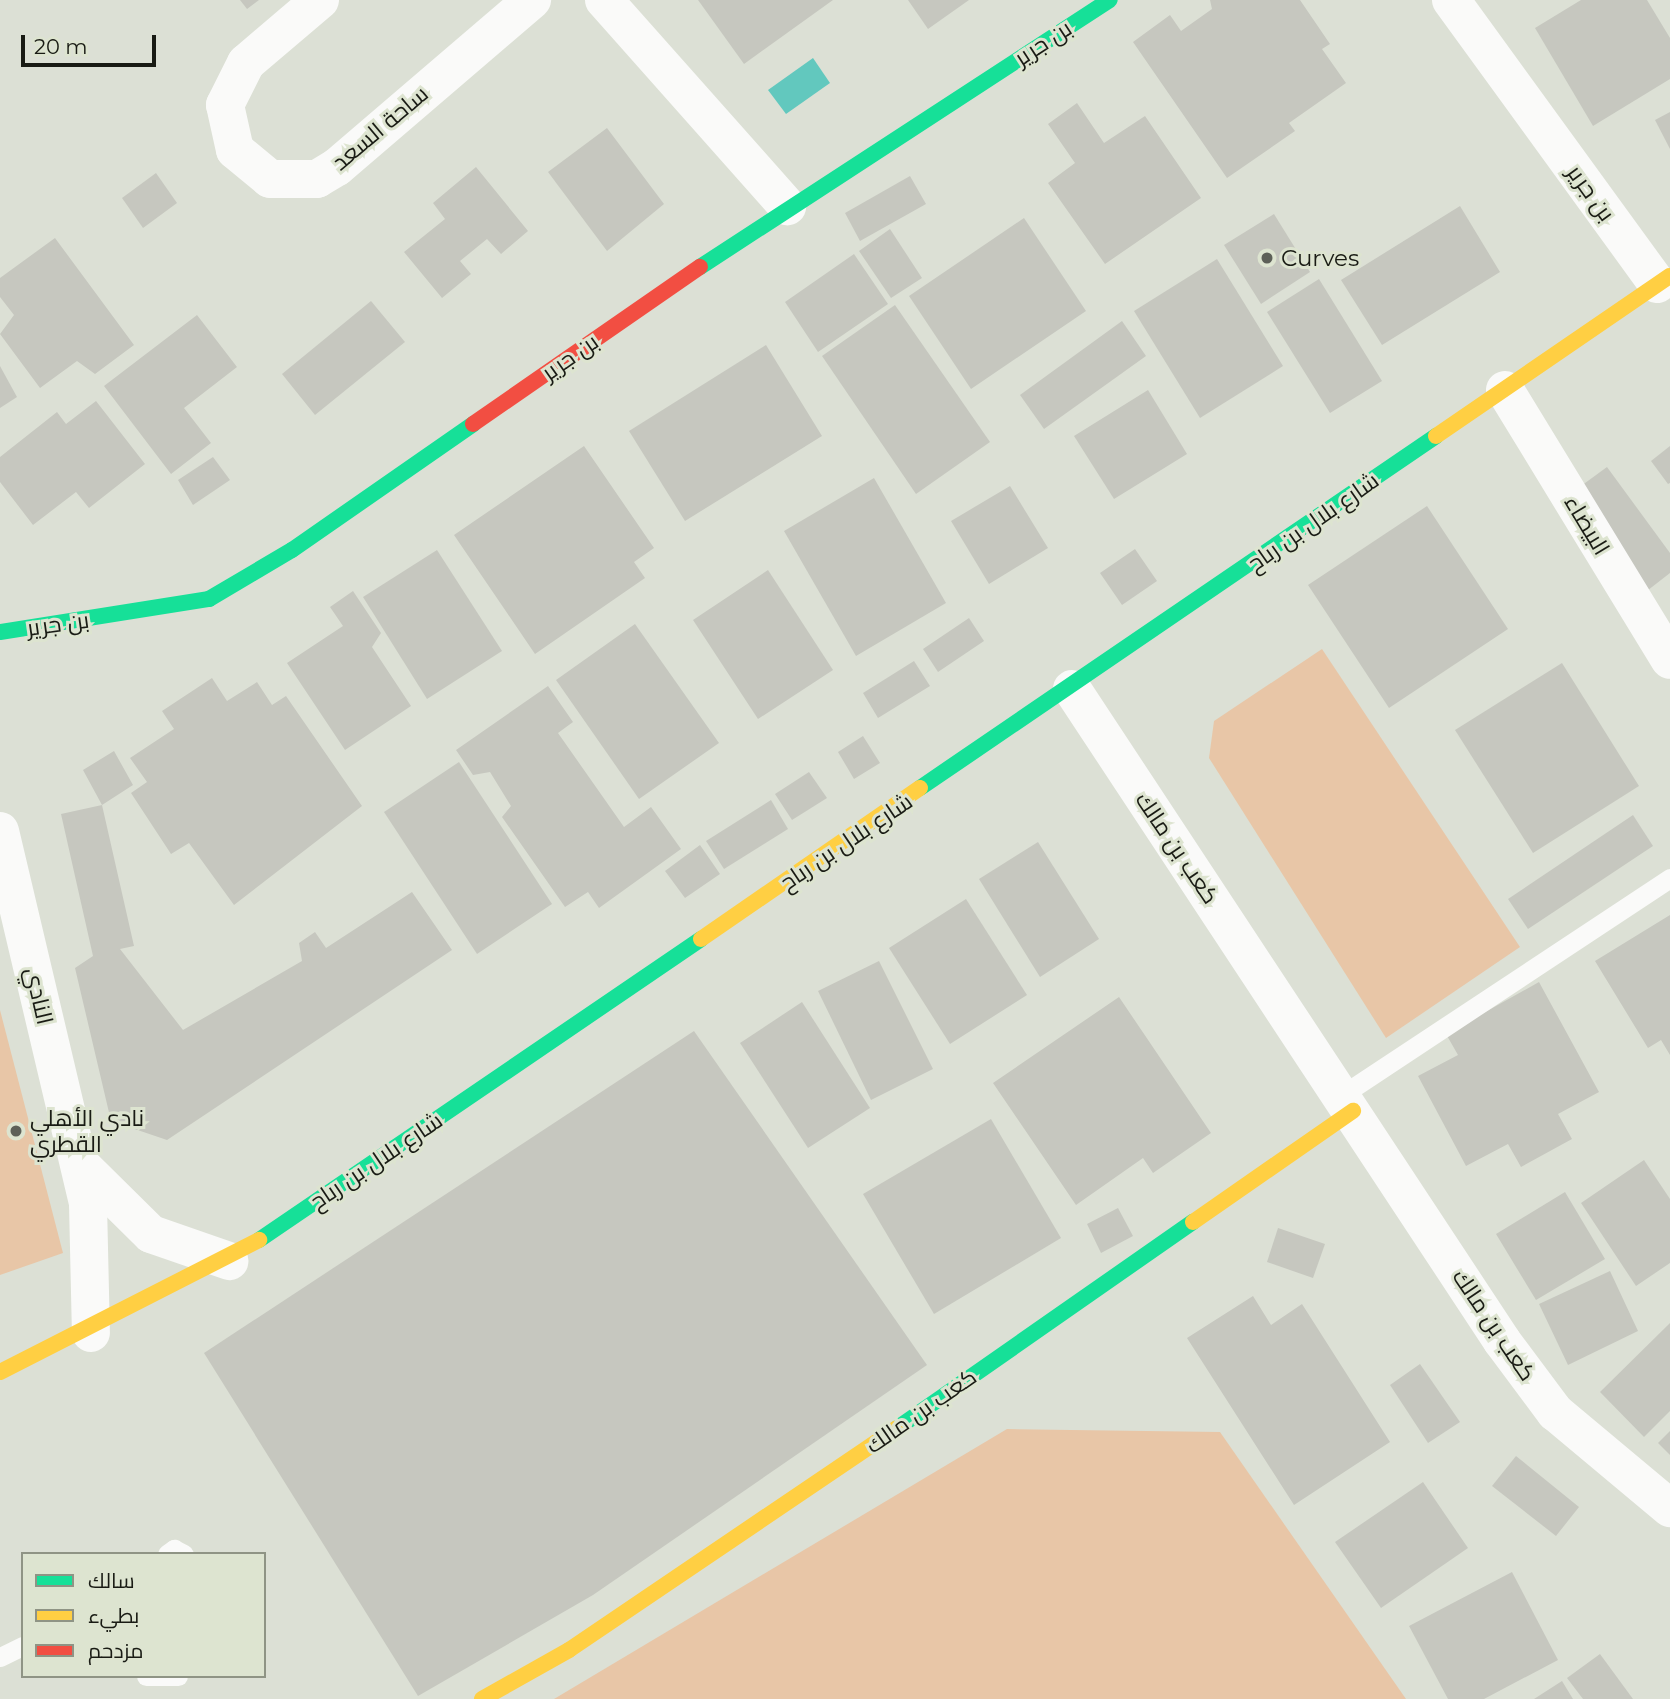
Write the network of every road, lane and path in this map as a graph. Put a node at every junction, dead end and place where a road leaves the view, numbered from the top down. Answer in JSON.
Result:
{"nodes":[{"id":1,"x":320,"y":0,"type":"edge"},
{"id":2,"x":532,"y":0,"type":"edge"},
{"id":3,"x":604,"y":0,"type":"edge"},
{"id":4,"x":1110,"y":0,"type":"edge"},
{"id":5,"x":1451,"y":0,"type":"edge"},
{"id":6,"x":787,"y":206,"type":"junction"},
{"id":7,"x":1664,"y":280,"type":"edge"},
{"id":8,"x":1504,"y":390,"type":"junction"},
{"id":9,"x":0,"y":632,"type":"edge"},
{"id":10,"x":1670,"y":660,"type":"edge"},
{"id":11,"x":1072,"y":689,"type":"junction"},
{"id":12,"x":0,"y":831,"type":"edge"},
{"id":13,"x":1670,"y":878,"type":"edge"},
{"id":14,"x":1347,"y":1103,"type":"junction"},
{"id":15,"x":77,"y":1161,"type":"junction"},
{"id":16,"x":229,"y":1261,"type":"junction"},
{"id":17,"x":91,"y":1333,"type":"junction"},
{"id":18,"x":0,"y":1372,"type":"edge"},
{"id":19,"x":1670,"y":1508,"type":"edge"},
{"id":20,"x":21,"y":1647,"type":"edge"},
{"id":21,"x":0,"y":1657,"type":"edge"},
{"id":22,"x":482,"y":1699,"type":"edge"}],
"edges":[{"from":1,"to":2,"type":"street","name":"ساحة السعد"},
{"from":3,"to":6,"type":"street"},
{"from":4,"to":6,"type":"street","name":"بن جرير"},
{"from":5,"to":7,"type":"street","name":"بن جرير"},
{"from":6,"to":9,"type":"street","name":"بن جرير"},
{"from":7,"to":8,"type":"street","name":"شارع بلال بن رباح"},
{"from":8,"to":10,"type":"street","name":"البيضاء"},
{"from":8,"to":11,"type":"street","name":"شارع بلال بن رباح"},
{"from":11,"to":14,"type":"street","name":"كعب بن مالك"},
{"from":11,"to":16,"type":"street","name":"شارع بلال بن رباح"},
{"from":12,"to":15,"type":"street","name":"النادي"},
{"from":13,"to":14,"type":"lane"},
{"from":14,"to":19,"type":"street","name":"كعب بن مالك"},
{"from":14,"to":22,"type":"street","name":"كعب بن مالك"},
{"from":15,"to":16,"type":"street"},
{"from":15,"to":17,"type":"street","name":"النادي"},
{"from":16,"to":17,"type":"street","name":"شارع بلال بن رباح"},
{"from":17,"to":18,"type":"street","name":"شارع بلال بن رباح"},
{"from":20,"to":21,"type":"lane"}]}
